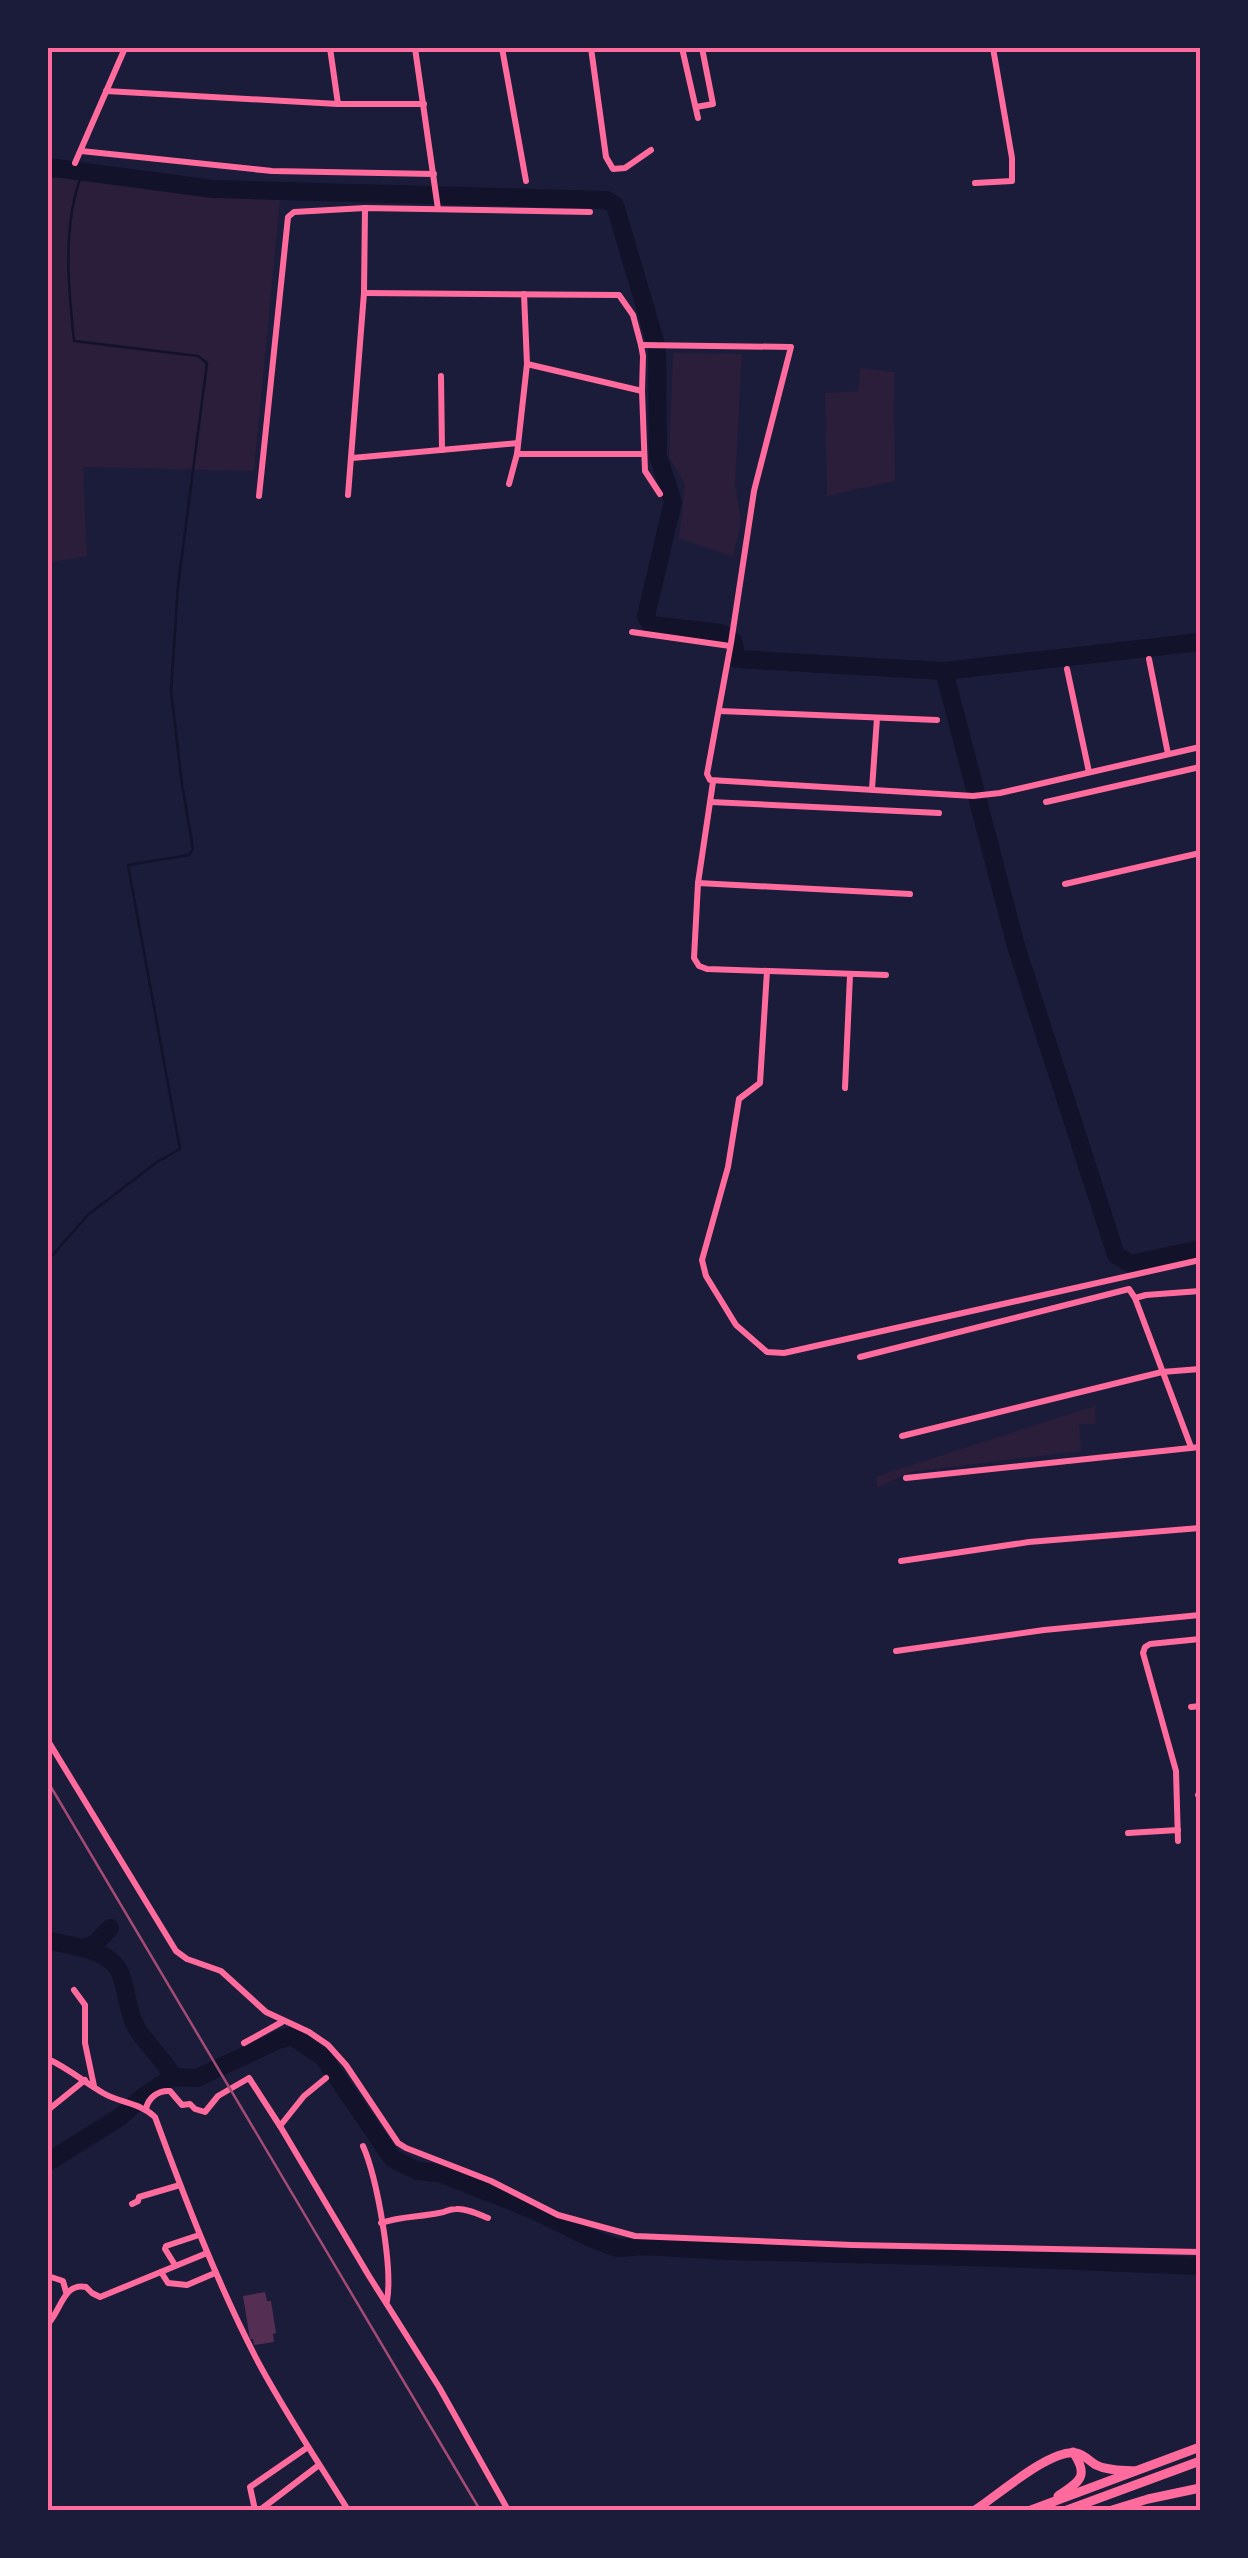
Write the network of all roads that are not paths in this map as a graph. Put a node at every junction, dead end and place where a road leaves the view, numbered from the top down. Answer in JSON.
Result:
{"nodes":[{"id":1,"x":124,"y":48,"type":"edge"},
{"id":2,"x":330,"y":48,"type":"edge"},
{"id":3,"x":415,"y":48,"type":"edge"},
{"id":4,"x":502,"y":48,"type":"edge"},
{"id":5,"x":591,"y":48,"type":"edge"},
{"id":6,"x":682,"y":48,"type":"edge"},
{"id":7,"x":702,"y":48,"type":"edge"},
{"id":8,"x":993,"y":48,"type":"edge"},
{"id":9,"x":106,"y":91,"type":"junction"},
{"id":10,"x":338,"y":104,"type":"junction"},
{"id":11,"x":424,"y":104,"type":"junction"},
{"id":12,"x":696,"y":107,"type":"junction"},
{"id":13,"x":698,"y":118,"type":"dead end"},
{"id":14,"x":651,"y":150,"type":"dead end"},
{"id":15,"x":81,"y":151,"type":"junction"},
{"id":16,"x":76,"y":164,"type":"dead end"},
{"id":17,"x":434,"y":178,"type":"junction"},
{"id":18,"x":526,"y":180,"type":"dead end"},
{"id":19,"x":975,"y":183,"type":"dead end"},
{"id":20,"x":438,"y":205,"type":"junction"},
{"id":21,"x":365,"y":208,"type":"junction"},
{"id":22,"x":590,"y":212,"type":"dead end"},
{"id":23,"x":364,"y":293,"type":"junction"},
{"id":24,"x":524,"y":294,"type":"junction"},
{"id":25,"x":645,"y":345,"type":"junction"},
{"id":26,"x":527,"y":364,"type":"junction"},
{"id":27,"x":441,"y":376,"type":"dead end"},
{"id":28,"x":642,"y":391,"type":"junction"},
{"id":29,"x":518,"y":443,"type":"junction"},
{"id":30,"x":442,"y":450,"type":"junction"},
{"id":31,"x":517,"y":454,"type":"junction"},
{"id":32,"x":643,"y":454,"type":"junction"},
{"id":33,"x":352,"y":458,"type":"junction"},
{"id":34,"x":509,"y":484,"type":"dead end"},
{"id":35,"x":660,"y":494,"type":"dead end"},
{"id":36,"x":348,"y":495,"type":"dead end"},
{"id":37,"x":259,"y":496,"type":"dead end"},
{"id":38,"x":632,"y":632,"type":"dead end"},
{"id":39,"x":731,"y":644,"type":"junction"},
{"id":40,"x":1149,"y":659,"type":"dead end"},
{"id":41,"x":1067,"y":669,"type":"dead end"},
{"id":42,"x":719,"y":711,"type":"junction"},
{"id":43,"x":877,"y":718,"type":"junction"},
{"id":44,"x":937,"y":720,"type":"dead end"},
{"id":45,"x":1200,"y":746,"type":"edge"},
{"id":46,"x":1168,"y":754,"type":"junction"},
{"id":47,"x":1200,"y":767,"type":"edge"},
{"id":48,"x":1088,"y":772,"type":"junction"},
{"id":49,"x":710,"y":778,"type":"junction"},
{"id":50,"x":872,"y":789,"type":"junction"},
{"id":51,"x":710,"y":802,"type":"junction"},
{"id":52,"x":1046,"y":802,"type":"dead end"},
{"id":53,"x":939,"y":813,"type":"dead end"},
{"id":54,"x":1200,"y":854,"type":"edge"},
{"id":55,"x":698,"y":883,"type":"junction"},
{"id":56,"x":1064,"y":884,"type":"dead end"},
{"id":57,"x":910,"y":894,"type":"dead end"},
{"id":58,"x":767,"y":971,"type":"junction"},
{"id":59,"x":850,"y":974,"type":"junction"},
{"id":60,"x":886,"y":975,"type":"dead end"},
{"id":61,"x":845,"y":1088,"type":"dead end"},
{"id":62,"x":1200,"y":1260,"type":"edge"},
{"id":63,"x":1200,"y":1291,"type":"edge"},
{"id":64,"x":1135,"y":1298,"type":"junction"},
{"id":65,"x":860,"y":1357,"type":"dead end"},
{"id":66,"x":1200,"y":1370,"type":"edge"},
{"id":67,"x":1162,"y":1372,"type":"junction"},
{"id":68,"x":902,"y":1436,"type":"dead end"},
{"id":69,"x":1200,"y":1446,"type":"edge"},
{"id":70,"x":1191,"y":1447,"type":"junction"},
{"id":71,"x":906,"y":1478,"type":"dead end"},
{"id":72,"x":1200,"y":1528,"type":"edge"},
{"id":73,"x":901,"y":1561,"type":"dead end"},
{"id":74,"x":1200,"y":1615,"type":"edge"},
{"id":75,"x":1200,"y":1639,"type":"edge"},
{"id":76,"x":896,"y":1651,"type":"dead end"},
{"id":77,"x":50,"y":1744,"type":"edge"},
{"id":78,"x":1178,"y":1830,"type":"junction"},
{"id":79,"x":1128,"y":1833,"type":"dead end"},
{"id":80,"x":1178,"y":1841,"type":"dead end"},
{"id":81,"x":74,"y":1990,"type":"dead end"},
{"id":82,"x":284,"y":2022,"type":"junction"},
{"id":83,"x":244,"y":2043,"type":"dead end"},
{"id":84,"x":48,"y":2059,"type":"edge"},
{"id":85,"x":326,"y":2078,"type":"dead end"},
{"id":86,"x":85,"y":2080,"type":"junction"},
{"id":87,"x":94,"y":2087,"type":"junction"},
{"id":88,"x":144,"y":2108,"type":"junction"},
{"id":89,"x":48,"y":2110,"type":"edge"},
{"id":90,"x":280,"y":2126,"type":"junction"},
{"id":91,"x":363,"y":2146,"type":"dead end"},
{"id":92,"x":180,"y":2186,"type":"junction"},
{"id":93,"x":132,"y":2204,"type":"dead end"},
{"id":94,"x":488,"y":2218,"type":"dead end"},
{"id":95,"x":381,"y":2223,"type":"junction"},
{"id":96,"x":199,"y":2234,"type":"junction"},
{"id":97,"x":1200,"y":2252,"type":"edge"},
{"id":98,"x":206,"y":2253,"type":"junction"},
{"id":99,"x":176,"y":2266,"type":"junction"},
{"id":100,"x":160,"y":2272,"type":"junction"},
{"id":101,"x":215,"y":2272,"type":"junction"},
{"id":102,"x":48,"y":2276,"type":"edge"},
{"id":103,"x":66,"y":2293,"type":"junction"},
{"id":104,"x":386,"y":2304,"type":"junction"},
{"id":105,"x":48,"y":2324,"type":"edge"},
{"id":106,"x":308,"y":2446,"type":"junction"},
{"id":107,"x":1200,"y":2447,"type":"edge"},
{"id":108,"x":1073,"y":2452,"type":"junction"},
{"id":109,"x":1200,"y":2461,"type":"edge"},
{"id":110,"x":319,"y":2465,"type":"junction"},
{"id":111,"x":1135,"y":2471,"type":"junction"},
{"id":112,"x":1200,"y":2488,"type":"edge"},
{"id":113,"x":1043,"y":2506,"type":"junction"},
{"id":114,"x":257,"y":2510,"type":"edge"},
{"id":115,"x":346,"y":2510,"type":"edge"},
{"id":116,"x":508,"y":2510,"type":"edge"},
{"id":117,"x":975,"y":2510,"type":"edge"},
{"id":118,"x":1031,"y":2510,"type":"edge"},
{"id":119,"x":1067,"y":2510,"type":"edge"},
{"id":120,"x":1112,"y":2510,"type":"edge"}],
"edges":[{"from":1,"to":9,"type":"street"},
{"from":2,"to":10,"type":"street"},
{"from":3,"to":11,"type":"street"},
{"from":4,"to":18,"type":"street"},
{"from":5,"to":14,"type":"street"},
{"from":6,"to":12,"type":"street"},
{"from":7,"to":12,"type":"street"},
{"from":8,"to":19,"type":"street"},
{"from":9,"to":10,"type":"street"},
{"from":9,"to":15,"type":"street"},
{"from":10,"to":11,"type":"street"},
{"from":11,"to":17,"type":"street"},
{"from":12,"to":13,"type":"street"},
{"from":15,"to":16,"type":"street"},
{"from":15,"to":17,"type":"street"},
{"from":17,"to":20,"type":"street"},
{"from":20,"to":21,"type":"street"},
{"from":20,"to":22,"type":"street"},
{"from":21,"to":23,"type":"street"},
{"from":21,"to":37,"type":"street"},
{"from":23,"to":24,"type":"street"},
{"from":23,"to":33,"type":"street"},
{"from":24,"to":25,"type":"street"},
{"from":24,"to":26,"type":"street"},
{"from":25,"to":28,"type":"street"},
{"from":25,"to":39,"type":"street"},
{"from":26,"to":28,"type":"street"},
{"from":26,"to":29,"type":"street"},
{"from":27,"to":30,"type":"street"},
{"from":28,"to":32,"type":"street"},
{"from":29,"to":30,"type":"street"},
{"from":29,"to":31,"type":"street"},
{"from":30,"to":33,"type":"street"},
{"from":31,"to":32,"type":"street"},
{"from":31,"to":34,"type":"street"},
{"from":32,"to":35,"type":"street"},
{"from":33,"to":36,"type":"street"},
{"from":38,"to":39,"type":"street"},
{"from":39,"to":42,"type":"street"},
{"from":40,"to":46,"type":"street"},
{"from":41,"to":48,"type":"street"},
{"from":42,"to":43,"type":"street"},
{"from":42,"to":49,"type":"street"},
{"from":43,"to":44,"type":"street"},
{"from":43,"to":50,"type":"street"},
{"from":45,"to":46,"type":"street"},
{"from":46,"to":48,"type":"street"},
{"from":47,"to":52,"type":"street"},
{"from":48,"to":50,"type":"street"},
{"from":49,"to":50,"type":"street"},
{"from":49,"to":51,"type":"street"},
{"from":51,"to":53,"type":"street"},
{"from":51,"to":55,"type":"street"},
{"from":54,"to":56,"type":"street"},
{"from":55,"to":57,"type":"street"},
{"from":55,"to":58,"type":"street"},
{"from":58,"to":59,"type":"street"},
{"from":58,"to":62,"type":"street"},
{"from":59,"to":60,"type":"street"},
{"from":59,"to":61,"type":"street"},
{"from":63,"to":64,"type":"street"},
{"from":64,"to":65,"type":"street"},
{"from":64,"to":67,"type":"street"},
{"from":66,"to":67,"type":"street"},
{"from":67,"to":68,"type":"street"},
{"from":67,"to":70,"type":"street"},
{"from":69,"to":70,"type":"street"},
{"from":70,"to":71,"type":"street"},
{"from":72,"to":73,"type":"street"},
{"from":74,"to":76,"type":"street"},
{"from":75,"to":78,"type":"street"},
{"from":77,"to":82,"type":"street"},
{"from":78,"to":79,"type":"street"},
{"from":78,"to":80,"type":"street"},
{"from":81,"to":87,"type":"street"},
{"from":82,"to":83,"type":"street"},
{"from":82,"to":97,"type":"street"},
{"from":84,"to":86,"type":"street"},
{"from":85,"to":90,"type":"street"},
{"from":86,"to":87,"type":"street"},
{"from":86,"to":89,"type":"street"},
{"from":87,"to":88,"type":"street"},
{"from":88,"to":90,"type":"street"},
{"from":88,"to":92,"type":"street"},
{"from":90,"to":104,"type":"street"},
{"from":91,"to":95,"type":"street"},
{"from":92,"to":93,"type":"street"},
{"from":92,"to":96,"type":"street"},
{"from":94,"to":95,"type":"street"},
{"from":95,"to":104,"type":"street"},
{"from":96,"to":98,"type":"street"},
{"from":96,"to":99,"type":"street"},
{"from":98,"to":99,"type":"street"},
{"from":98,"to":101,"type":"street"},
{"from":99,"to":100,"type":"street"},
{"from":100,"to":101,"type":"street"},
{"from":100,"to":103,"type":"street"},
{"from":101,"to":106,"type":"street"},
{"from":102,"to":103,"type":"street"},
{"from":103,"to":105,"type":"street"},
{"from":104,"to":116,"type":"street"},
{"from":106,"to":110,"type":"street"},
{"from":106,"to":114,"type":"street"},
{"from":107,"to":111,"type":"main road"},
{"from":108,"to":111,"type":"main road"},
{"from":108,"to":113,"type":"main road"},
{"from":108,"to":117,"type":"main road"},
{"from":109,"to":119,"type":"main road"},
{"from":110,"to":114,"type":"street"},
{"from":110,"to":115,"type":"street"},
{"from":111,"to":113,"type":"main road"},
{"from":112,"to":120,"type":"main road"},
{"from":113,"to":118,"type":"main road"}]}
